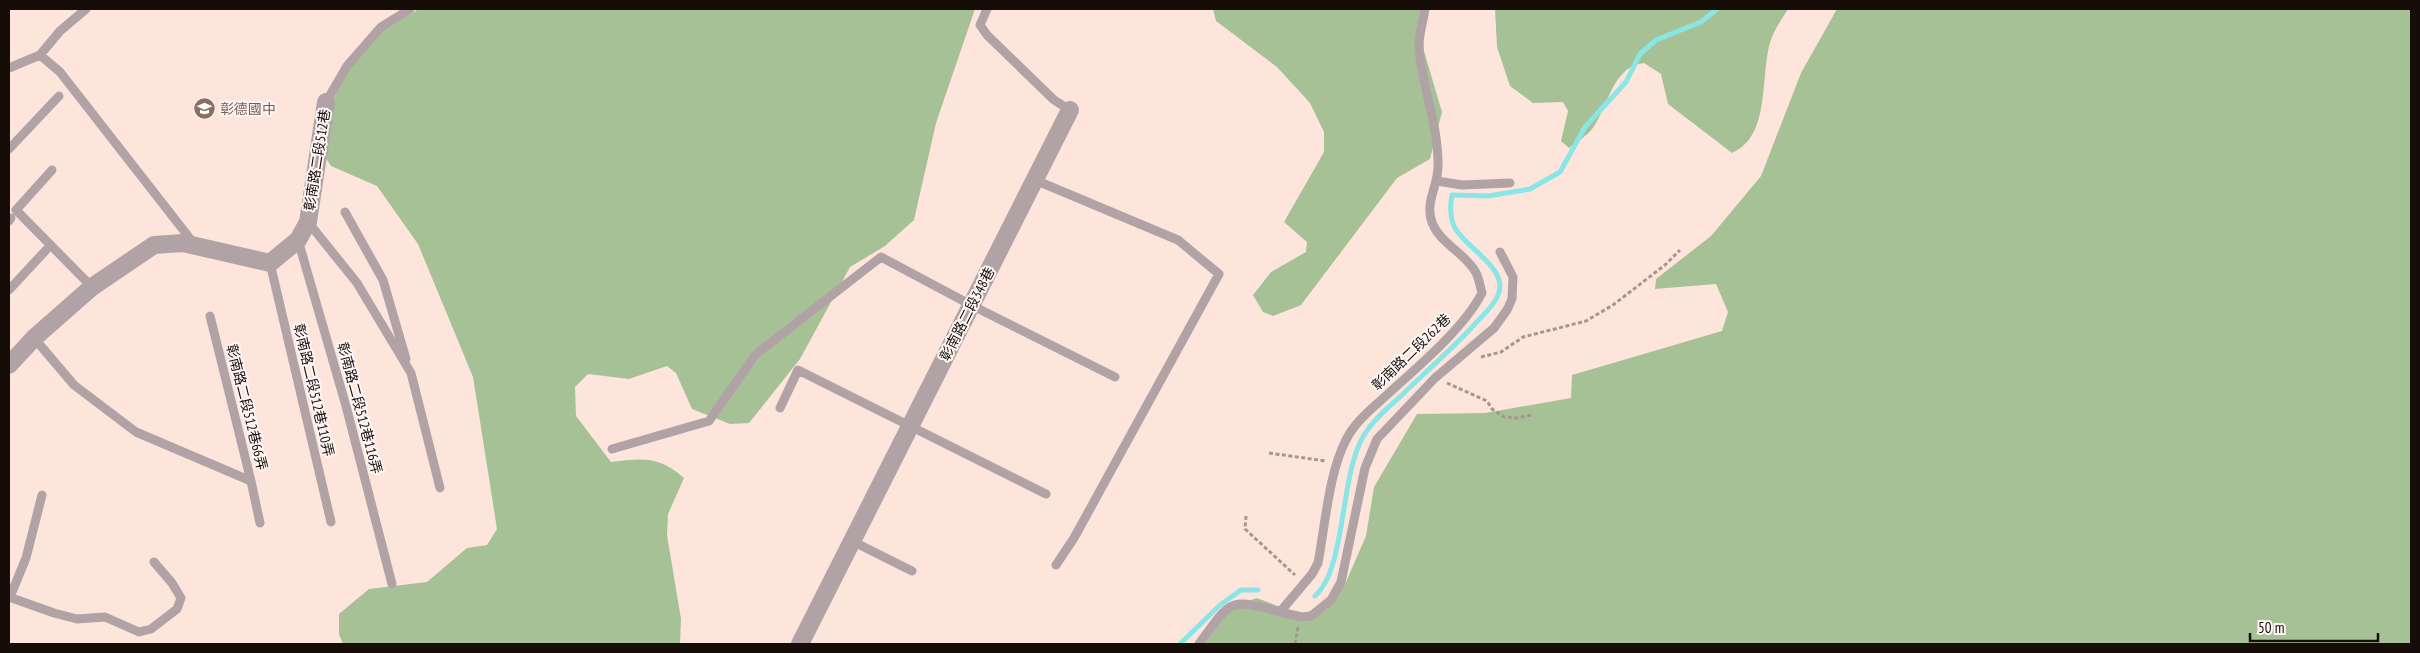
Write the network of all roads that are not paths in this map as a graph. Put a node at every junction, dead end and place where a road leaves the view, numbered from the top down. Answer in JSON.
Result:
{"nodes":[{"id":1,"x":86,"y":9,"type":"edge"},
{"id":2,"x":410,"y":9,"type":"edge"},
{"id":3,"x":987,"y":9,"type":"edge"},
{"id":4,"x":1425,"y":9,"type":"edge"},
{"id":5,"x":40,"y":54,"type":"junction"},
{"id":6,"x":9,"y":68,"type":"edge"},
{"id":7,"x":59,"y":96,"type":"dead end"},
{"id":8,"x":326,"y":102,"type":"joint"},
{"id":9,"x":1070,"y":110,"type":"joint"},
{"id":10,"x":9,"y":149,"type":"edge"},
{"id":11,"x":52,"y":170,"type":"dead end"},
{"id":12,"x":1035,"y":180,"type":"junction"},
{"id":13,"x":1436,"y":181,"type":"junction"},
{"id":14,"x":1510,"y":183,"type":"dead end"},
{"id":15,"x":345,"y":212,"type":"dead end"},
{"id":16,"x":308,"y":222,"type":"junction"},
{"id":17,"x":298,"y":240,"type":"junction"},
{"id":18,"x":197,"y":247,"type":"junction"},
{"id":19,"x":46,"y":250,"type":"dead end"},
{"id":20,"x":1500,"y":252,"type":"dead end"},
{"id":21,"x":270,"y":263,"type":"junction"},
{"id":22,"x":92,"y":287,"type":"junction"},
{"id":23,"x":9,"y":290,"type":"edge"},
{"id":24,"x":971,"y":305,"type":"junction"},
{"id":25,"x":210,"y":316,"type":"dead end"},
{"id":26,"x":34,"y":338,"type":"junction"},
{"id":27,"x":9,"y":365,"type":"edge"},
{"id":28,"x":410,"y":373,"type":"junction"},
{"id":29,"x":1116,"y":377,"type":"dead end"},
{"id":30,"x":780,"y":408,"type":"dead end"},
{"id":31,"x":910,"y":426,"type":"junction"},
{"id":32,"x":612,"y":449,"type":"dead end"},
{"id":33,"x":251,"y":481,"type":"junction"},
{"id":34,"x":440,"y":488,"type":"dead end"},
{"id":35,"x":1046,"y":494,"type":"dead end"},
{"id":36,"x":42,"y":495,"type":"dead end"},
{"id":37,"x":331,"y":522,"type":"dead end"},
{"id":38,"x":260,"y":523,"type":"dead end"},
{"id":39,"x":852,"y":541,"type":"junction"},
{"id":40,"x":154,"y":562,"type":"dead end"},
{"id":41,"x":1056,"y":565,"type":"dead end"},
{"id":42,"x":912,"y":571,"type":"dead end"},
{"id":43,"x":392,"y":584,"type":"dead end"},
{"id":44,"x":9,"y":597,"type":"edge"},
{"id":45,"x":1280,"y":612,"type":"junction"},
{"id":46,"x":800,"y":644,"type":"edge"},
{"id":47,"x":1199,"y":644,"type":"edge"}],
"edges":[{"from":1,"to":5,"type":"lane"},
{"from":2,"to":8,"type":"lane","name":"彰南路二段512巷"},
{"from":3,"to":9,"type":"lane","name":"彰南路二段348巷"},
{"from":4,"to":13,"type":"lane","name":"彰南路二段262巷"},
{"from":5,"to":6,"type":"lane"},
{"from":5,"to":18,"type":"lane"},
{"from":7,"to":10,"type":"lane"},
{"from":8,"to":16,"type":"street","name":"彰南路二段512巷"},
{"from":9,"to":12,"type":"street","name":"彰南路二段348巷"},
{"from":11,"to":22,"type":"lane"},
{"from":12,"to":24,"type":"street","name":"彰南路二段348巷"},
{"from":12,"to":41,"type":"lane"},
{"from":13,"to":14,"type":"lane"},
{"from":13,"to":45,"type":"lane","name":"彰南路二段262巷"},
{"from":15,"to":28,"type":"lane"},
{"from":16,"to":17,"type":"street","name":"彰南路二段512巷"},
{"from":16,"to":28,"type":"lane"},
{"from":17,"to":21,"type":"street","name":"彰南路二段512巷"},
{"from":17,"to":43,"type":"lane","name":"彰南路二段512巷116弄"},
{"from":18,"to":21,"type":"street"},
{"from":18,"to":22,"type":"street"},
{"from":19,"to":23,"type":"lane"},
{"from":20,"to":45,"type":"lane"},
{"from":21,"to":37,"type":"lane","name":"彰南路二段512巷110弄"},
{"from":22,"to":26,"type":"street"},
{"from":24,"to":29,"type":"lane"},
{"from":24,"to":31,"type":"street","name":"彰南路二段348巷"},
{"from":24,"to":32,"type":"lane"},
{"from":25,"to":33,"type":"lane","name":"彰南路二段512巷66弄"},
{"from":26,"to":27,"type":"street"},
{"from":26,"to":33,"type":"lane","name":"彰南路二段512巷66弄"},
{"from":28,"to":34,"type":"lane"},
{"from":30,"to":31,"type":"lane"},
{"from":31,"to":35,"type":"lane"},
{"from":31,"to":39,"type":"street","name":"彰南路二段348巷"},
{"from":33,"to":38,"type":"lane"},
{"from":36,"to":44,"type":"lane"},
{"from":39,"to":42,"type":"lane"},
{"from":39,"to":46,"type":"street","name":"彰南路二段348巷"},
{"from":40,"to":44,"type":"lane"},
{"from":45,"to":47,"type":"lane"}]}
